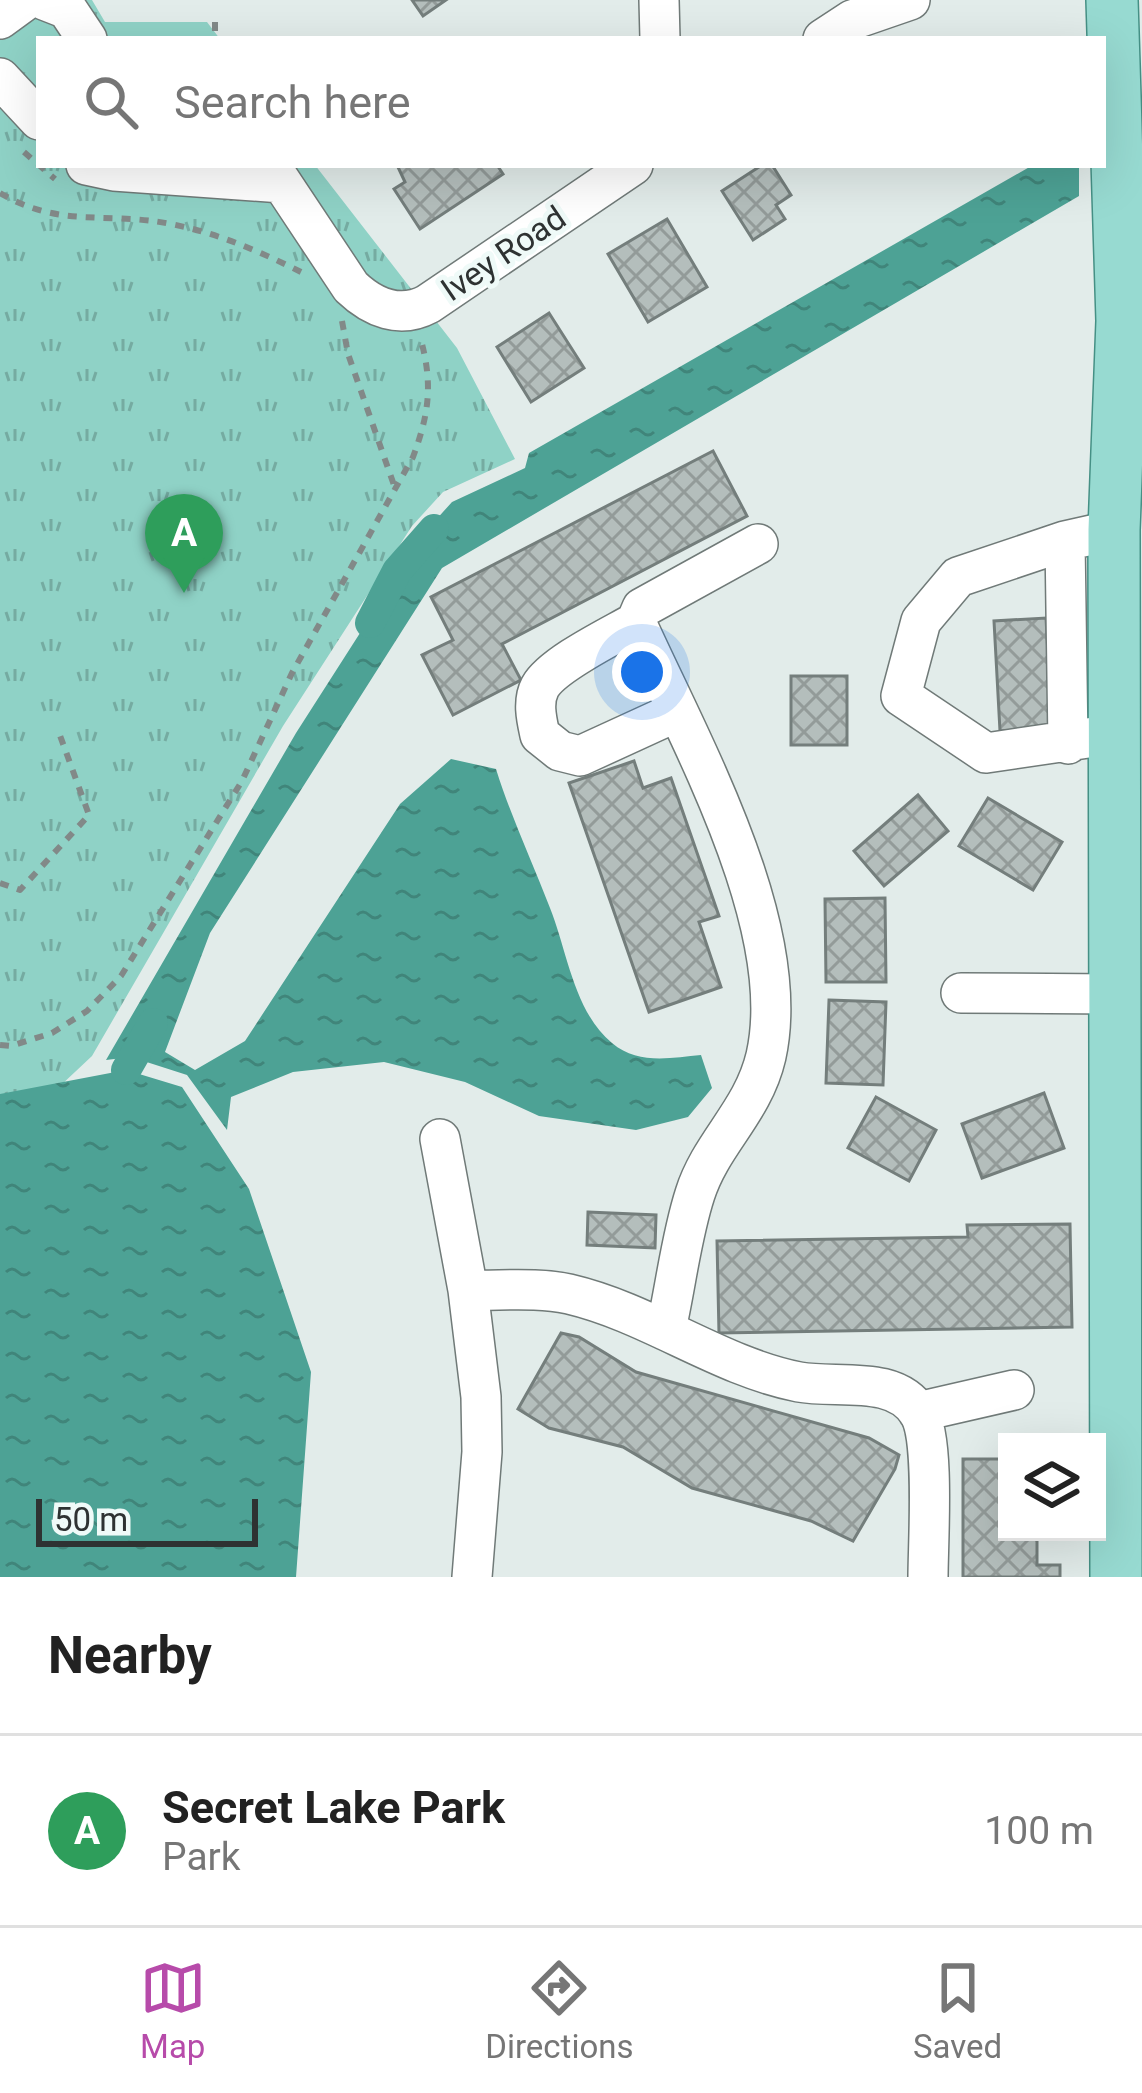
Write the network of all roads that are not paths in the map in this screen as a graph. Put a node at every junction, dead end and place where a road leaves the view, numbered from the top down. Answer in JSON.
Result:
{"nodes":[{"id":1,"x":26,"y":0,"type":"edge"},
{"id":2,"x":44,"y":0,"type":"edge"},
{"id":3,"x":659,"y":0,"type":"edge"},
{"id":4,"x":910,"y":0,"type":"edge"},
{"id":5,"x":1112,"y":0,"type":"edge"},
{"id":6,"x":0,"y":19,"type":"edge"},
{"id":7,"x":85,"y":36,"type":"edge"},
{"id":8,"x":660,"y":36,"type":"edge"},
{"id":9,"x":828,"y":36,"type":"edge"},
{"id":10,"x":0,"y":78,"type":"edge"},
{"id":11,"x":36,"y":117,"type":"edge"},
{"id":12,"x":100,"y":168,"type":"edge"},
{"id":13,"x":628,"y":168,"type":"edge"},
{"id":14,"x":276,"y":174,"type":"edge"},
{"id":15,"x":1132,"y":320,"type":"edge"},
{"id":16,"x":1090,"y":535,"type":"junction"},
{"id":17,"x":758,"y":544,"type":"dead end"},
{"id":18,"x":636,"y":622,"type":"junction"},
{"id":19,"x":676,"y":712,"type":"junction"},
{"id":20,"x":1092,"y":739,"type":"junction"},
{"id":21,"x":961,"y":993,"type":"dead end"},
{"id":22,"x":1115,"y":994,"type":"junction"},
{"id":23,"x":440,"y":1139,"type":"dead end"},
{"id":24,"x":468,"y":1290,"type":"junction"},
{"id":25,"x":666,"y":1329,"type":"junction"},
{"id":26,"x":1014,"y":1390,"type":"dead end"},
{"id":27,"x":918,"y":1412,"type":"junction"},
{"id":28,"x":472,"y":1577,"type":"edge"},
{"id":29,"x":928,"y":1577,"type":"edge"},
{"id":30,"x":1116,"y":1577,"type":"edge"}],
"edges":[{"from":1,"to":6,"type":"street"},
{"from":2,"to":7,"type":"street"},
{"from":3,"to":8,"type":"street"},
{"from":4,"to":9,"type":"street"},
{"from":5,"to":15,"type":"main road"},
{"from":10,"to":11,"type":"street"},
{"from":12,"to":14,"type":"street","name":"Ivey Road"},
{"from":13,"to":14,"type":"street","name":"Ivey Road"},
{"from":15,"to":16,"type":"main road"},
{"from":16,"to":20,"type":"main road"},
{"from":16,"to":20,"type":"street"},
{"from":17,"to":18,"type":"street"},
{"from":18,"to":19,"type":"street"},
{"from":18,"to":19,"type":"street"},
{"from":19,"to":25,"type":"street"},
{"from":20,"to":22,"type":"main road"},
{"from":21,"to":22,"type":"street"},
{"from":22,"to":30,"type":"main road"},
{"from":23,"to":24,"type":"street"},
{"from":24,"to":25,"type":"street"},
{"from":24,"to":28,"type":"street"},
{"from":25,"to":27,"type":"street"},
{"from":26,"to":27,"type":"street"},
{"from":27,"to":29,"type":"street"}]}
